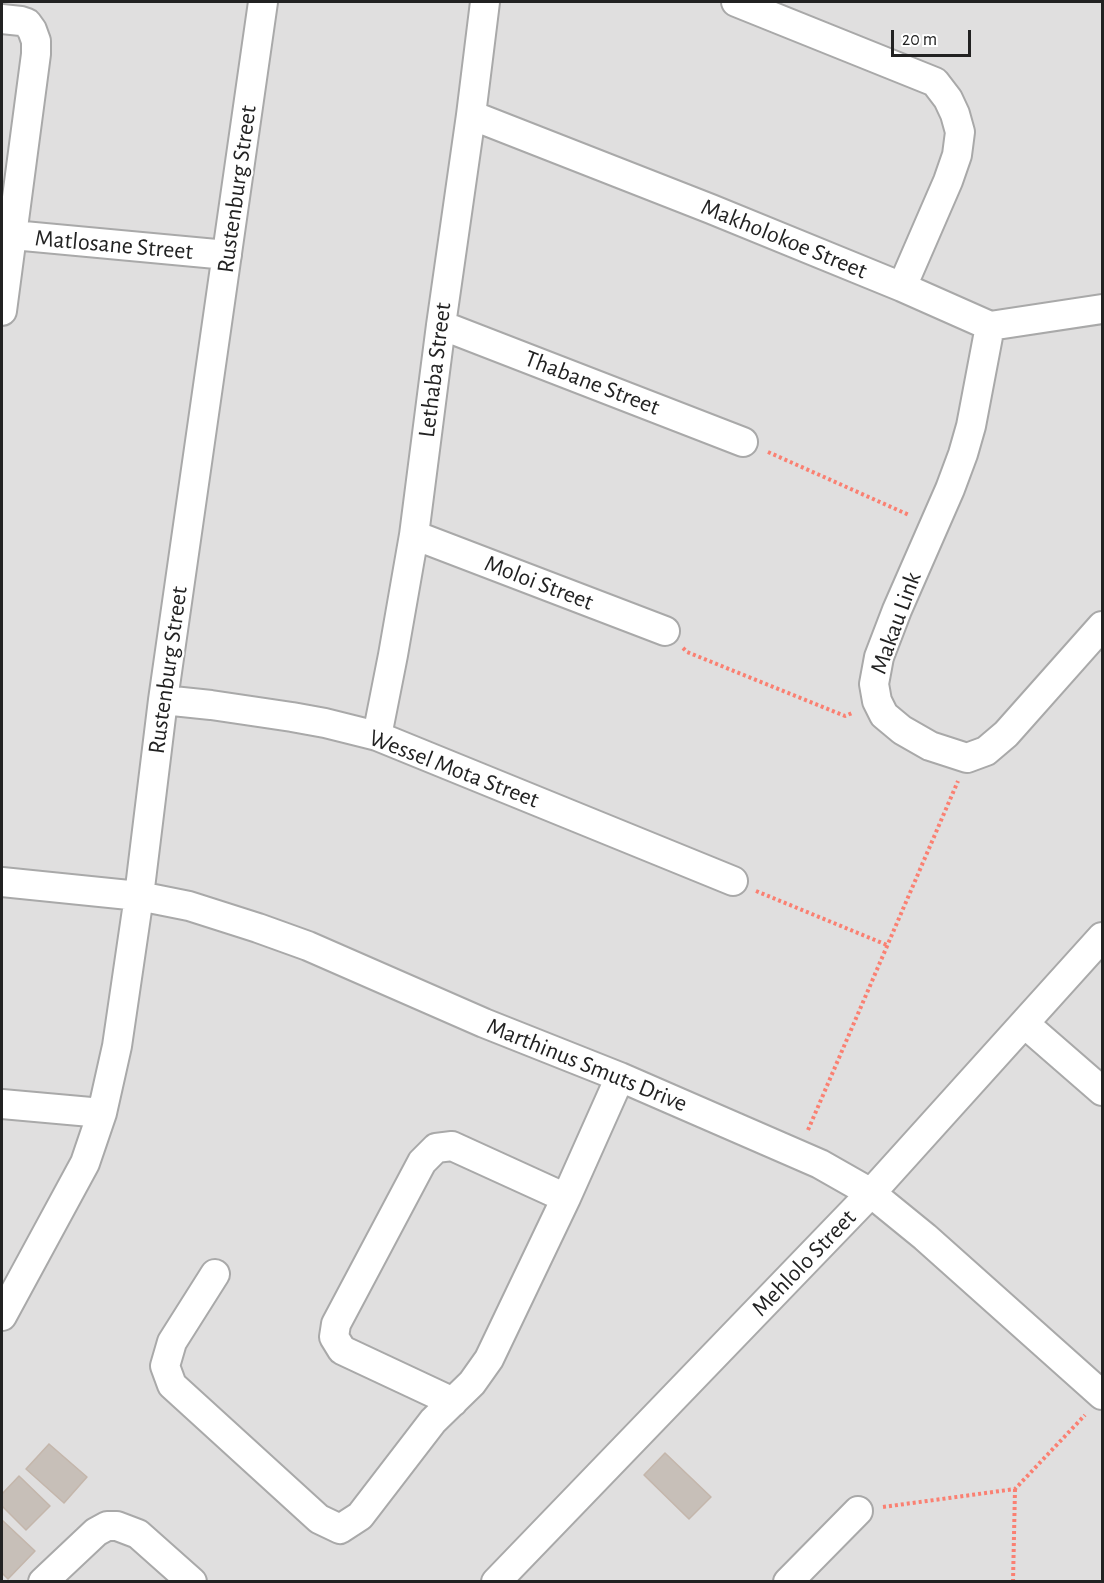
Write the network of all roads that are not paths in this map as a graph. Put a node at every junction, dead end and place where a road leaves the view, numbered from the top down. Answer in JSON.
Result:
{"nodes":[{"id":1,"x":263,"y":2,"type":"edge"},
{"id":2,"x":484,"y":2,"type":"edge"},
{"id":3,"x":736,"y":2,"type":"edge"},
{"id":4,"x":2,"y":19,"type":"edge"},
{"id":5,"x":471,"y":115,"type":"junction"},
{"id":6,"x":7,"y":235,"type":"edge"},
{"id":7,"x":227,"y":255,"type":"junction"},
{"id":8,"x":902,"y":287,"type":"junction"},
{"id":9,"x":1102,"y":309,"type":"edge"},
{"id":10,"x":2,"y":311,"type":"edge"},
{"id":11,"x":441,"y":325,"type":"junction"},
{"id":12,"x":990,"y":326,"type":"junction"},
{"id":13,"x":743,"y":441,"type":"road end"},
{"id":14,"x":414,"y":535,"type":"junction"},
{"id":15,"x":1102,"y":626,"type":"edge"},
{"id":16,"x":665,"y":631,"type":"road end"},
{"id":17,"x":163,"y":700,"type":"junction"},
{"id":18,"x":377,"y":736,"type":"junction"},
{"id":19,"x":733,"y":881,"type":"road end"},
{"id":20,"x":2,"y":882,"type":"edge"},
{"id":21,"x":139,"y":896,"type":"junction"},
{"id":22,"x":1102,"y":937,"type":"edge"},
{"id":23,"x":1025,"y":1024,"type":"junction"},
{"id":24,"x":620,"y":1077,"type":"junction"},
{"id":25,"x":1102,"y":1091,"type":"edge"},
{"id":26,"x":2,"y":1104,"type":"edge"},
{"id":27,"x":102,"y":1113,"type":"junction"},
{"id":28,"x":871,"y":1193,"type":"junction"},
{"id":29,"x":566,"y":1198,"type":"junction"},
{"id":30,"x":215,"y":1274,"type":"dead end"},
{"id":31,"x":2,"y":1314,"type":"edge"},
{"id":32,"x":453,"y":1402,"type":"junction"},
{"id":33,"x":1095,"y":1404,"type":"edge"},
{"id":34,"x":858,"y":1511,"type":"road end"},
{"id":35,"x":43,"y":1581,"type":"edge"},
{"id":36,"x":192,"y":1581,"type":"edge"},
{"id":37,"x":496,"y":1581,"type":"edge"},
{"id":38,"x":788,"y":1581,"type":"edge"}],
"edges":[{"from":1,"to":7,"type":"street","name":"Rustenburg Street"},
{"from":2,"to":5,"type":"street","name":"Lethaba Street"},
{"from":3,"to":8,"type":"street"},
{"from":4,"to":6,"type":"street"},
{"from":5,"to":8,"type":"street","name":"Makholokoe Street"},
{"from":5,"to":11,"type":"street","name":"Lethaba Street"},
{"from":6,"to":7,"type":"street","name":"Matlosane Street"},
{"from":6,"to":10,"type":"street"},
{"from":7,"to":17,"type":"street","name":"Rustenburg Street"},
{"from":8,"to":12,"type":"street","name":"Makholokoe Street"},
{"from":9,"to":12,"type":"street"},
{"from":11,"to":13,"type":"street","name":"Thabane Street"},
{"from":11,"to":14,"type":"street","name":"Lethaba Street"},
{"from":12,"to":15,"type":"street","name":"Makau Link"},
{"from":14,"to":16,"type":"street","name":"Moloi Street"},
{"from":14,"to":18,"type":"street","name":"Lethaba Street"},
{"from":17,"to":18,"type":"street","name":"Wessel Mota Street"},
{"from":17,"to":21,"type":"street","name":"Rustenburg Street"},
{"from":18,"to":19,"type":"street","name":"Wessel Mota Street"},
{"from":20,"to":21,"type":"street","name":"Marthinus Smuts Drive"},
{"from":21,"to":24,"type":"street","name":"Marthinus Smuts Drive"},
{"from":21,"to":27,"type":"street","name":"Rustenburg Street"},
{"from":22,"to":23,"type":"street","name":"Mehlolo Street"},
{"from":23,"to":25,"type":"street"},
{"from":23,"to":28,"type":"street","name":"Mehlolo Street"},
{"from":24,"to":28,"type":"street","name":"Marthinus Smuts Drive"},
{"from":24,"to":29,"type":"street"},
{"from":26,"to":27,"type":"street"},
{"from":27,"to":31,"type":"street","name":"Rustenburg Street"},
{"from":28,"to":33,"type":"street","name":"Marthinus Smuts Drive"},
{"from":28,"to":37,"type":"street","name":"Mehlolo Street"},
{"from":29,"to":32,"type":"street"},
{"from":29,"to":32,"type":"street"},
{"from":30,"to":32,"type":"street"},
{"from":34,"to":38,"type":"street"},
{"from":35,"to":36,"type":"street"}]}
